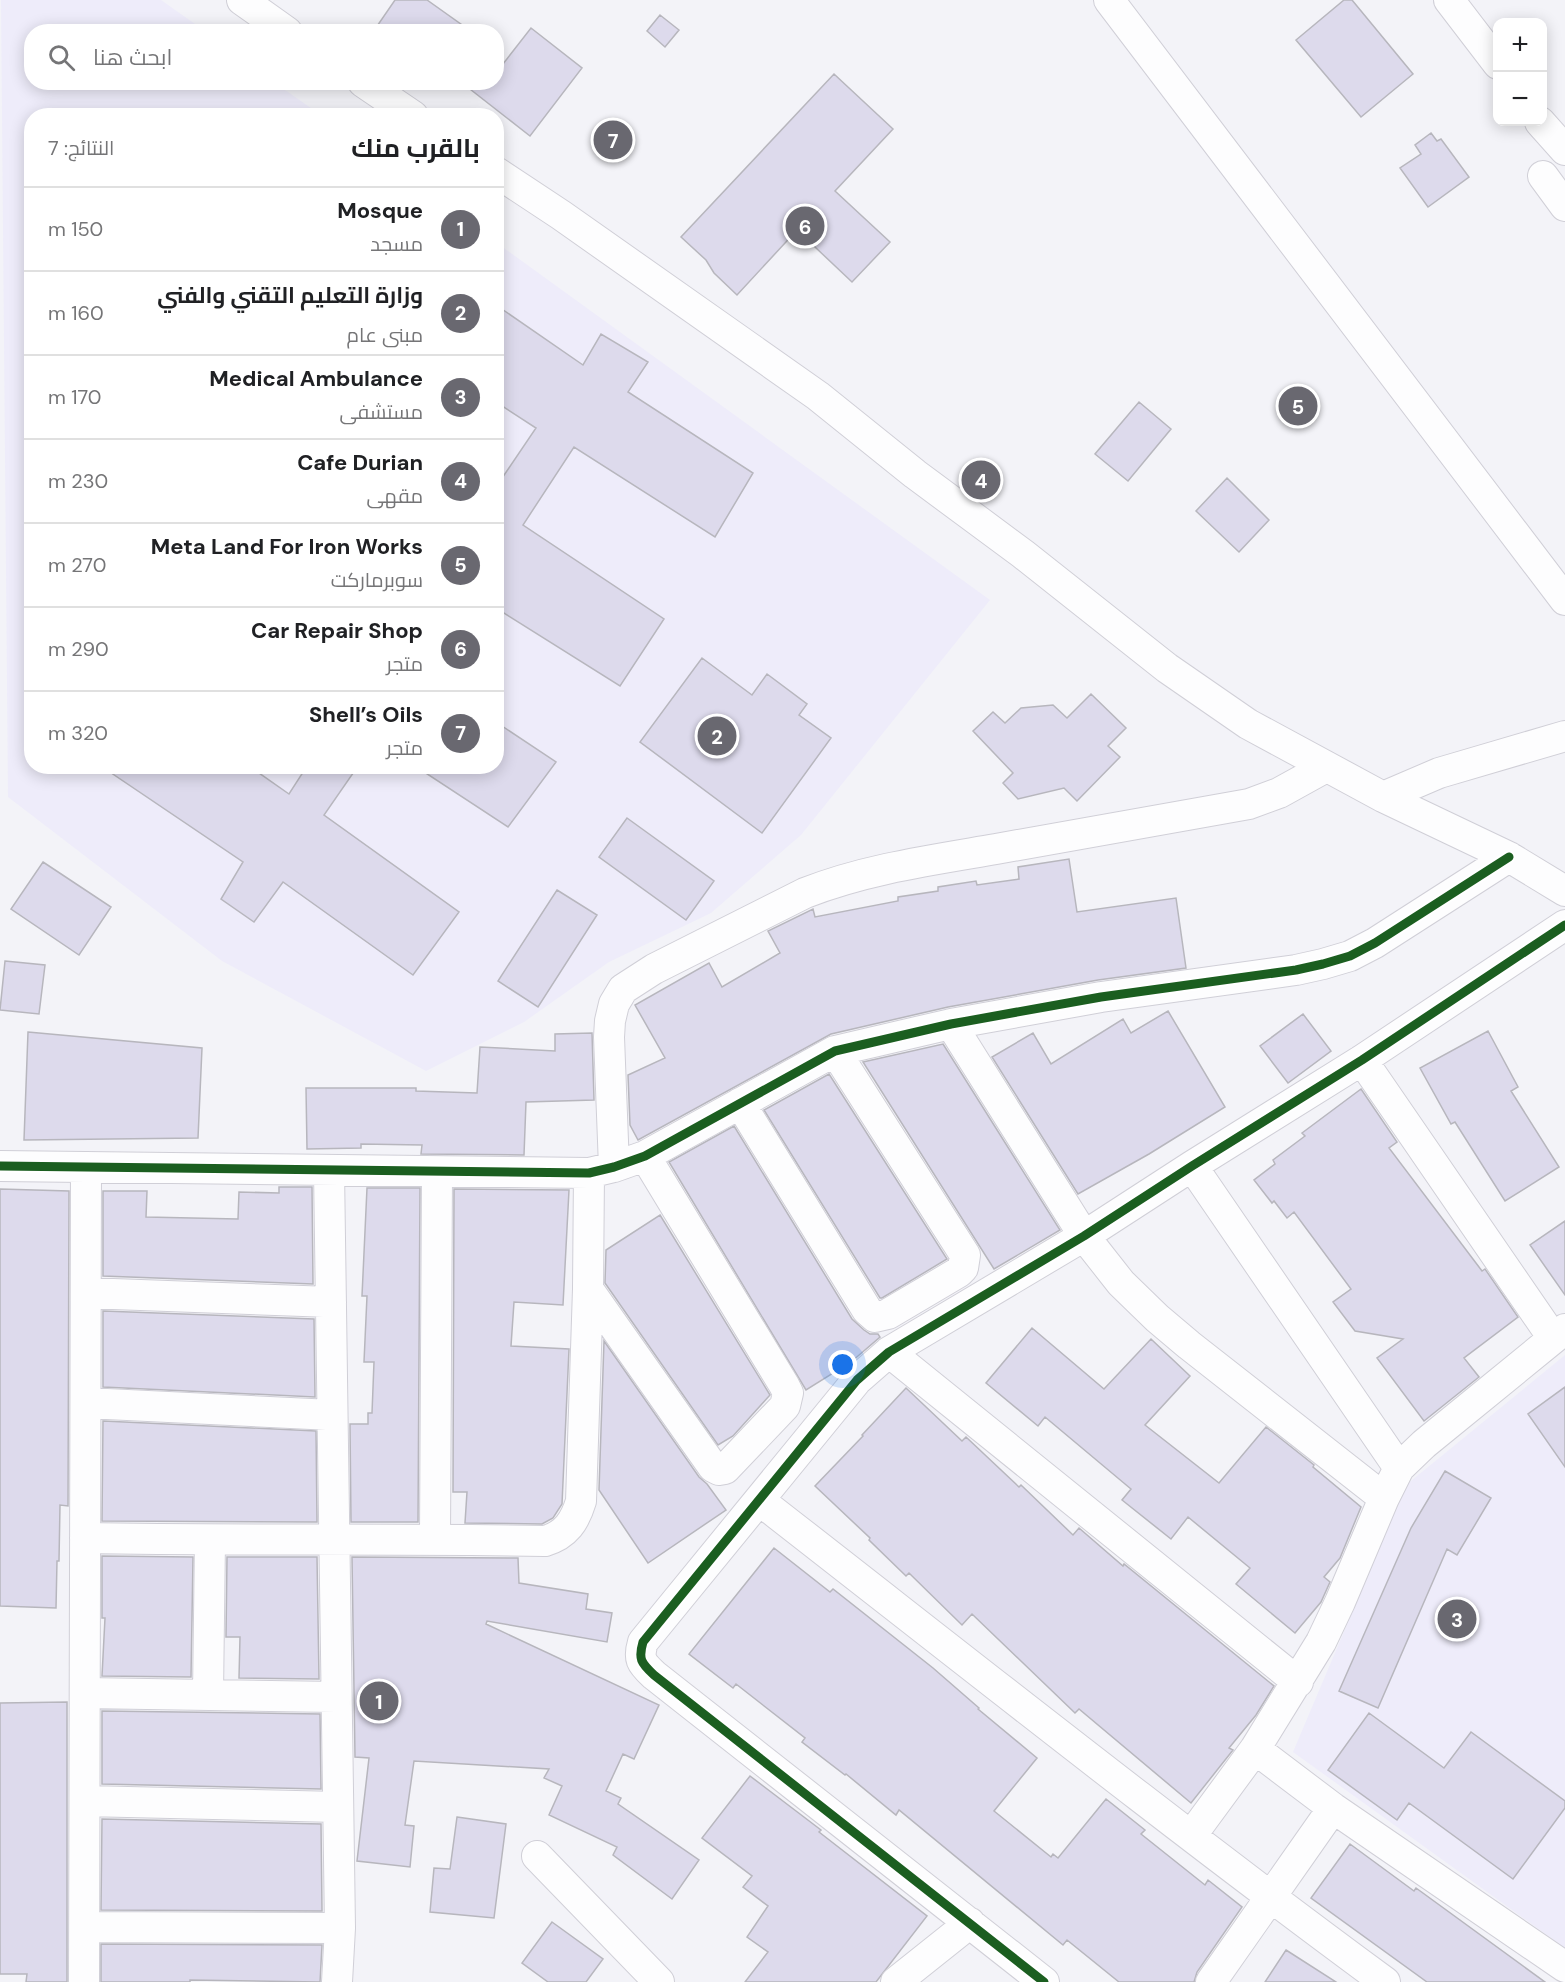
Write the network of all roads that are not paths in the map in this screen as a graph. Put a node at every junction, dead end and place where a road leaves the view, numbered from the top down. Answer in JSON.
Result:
{"nodes":[{"id":1,"x":242,"y":0,"type":"edge"},
{"id":2,"x":1109,"y":0,"type":"edge"},
{"id":3,"x":1449,"y":0,"type":"edge"},
{"id":4,"x":276,"y":24,"type":"edge"},
{"id":5,"x":1493,"y":59,"type":"edge"},
{"id":6,"x":375,"y":90,"type":"edge"},
{"id":7,"x":400,"y":108,"type":"edge"},
{"id":8,"x":1544,"y":126,"type":"edge"},
{"id":9,"x":1565,"y":150,"type":"edge"},
{"id":10,"x":1543,"y":176,"type":"dead end"},
{"id":11,"x":504,"y":177,"type":"edge"},
{"id":12,"x":1565,"y":206,"type":"edge"},
{"id":13,"x":1565,"y":600,"type":"edge"},
{"id":14,"x":1565,"y":736,"type":"edge"},
{"id":15,"x":1326,"y":767,"type":"junction"},
{"id":16,"x":1383,"y":796,"type":"junction"},
{"id":17,"x":1509,"y":857,"type":"junction"},
{"id":18,"x":1565,"y":891,"type":"edge"},
{"id":19,"x":1565,"y":926,"type":"edge"},
{"id":20,"x":951,"y":1024,"type":"junction"},
{"id":21,"x":835,"y":1051,"type":"junction"},
{"id":22,"x":1362,"y":1060,"type":"junction"},
{"id":23,"x":740,"y":1103,"type":"junction"},
{"id":24,"x":645,"y":1156,"type":"junction"},
{"id":25,"x":0,"y":1166,"type":"edge"},
{"id":26,"x":1192,"y":1166,"type":"junction"},
{"id":27,"x":86,"y":1167,"type":"junction"},
{"id":28,"x":329,"y":1170,"type":"junction"},
{"id":29,"x":601,"y":1170,"type":"junction"},
{"id":30,"x":437,"y":1172,"type":"junction"},
{"id":31,"x":1084,"y":1236,"type":"junction"},
{"id":32,"x":588,"y":1289,"type":"junction"},
{"id":33,"x":86,"y":1293,"type":"junction"},
{"id":34,"x":331,"y":1302,"type":"junction"},
{"id":35,"x":1559,"y":1334,"type":"edge"},
{"id":36,"x":889,"y":1352,"type":"junction"},
{"id":37,"x":86,"y":1403,"type":"junction"},
{"id":38,"x":332,"y":1415,"type":"junction"},
{"id":39,"x":1399,"y":1468,"type":"junction"},
{"id":40,"x":1384,"y":1498,"type":"junction"},
{"id":41,"x":759,"y":1500,"type":"junction"},
{"id":42,"x":86,"y":1538,"type":"junction"},
{"id":43,"x":334,"y":1539,"type":"junction"},
{"id":44,"x":435,"y":1539,"type":"junction"},
{"id":45,"x":210,"y":1540,"type":"junction"},
{"id":46,"x":1298,"y":1682,"type":"junction"},
{"id":47,"x":85,"y":1693,"type":"junction"},
{"id":48,"x":208,"y":1695,"type":"junction"},
{"id":49,"x":336,"y":1697,"type":"junction"},
{"id":50,"x":1255,"y":1749,"type":"junction"},
{"id":51,"x":85,"y":1801,"type":"junction"},
{"id":52,"x":338,"y":1807,"type":"junction"},
{"id":53,"x":1333,"y":1808,"type":"junction"},
{"id":54,"x":1191,"y":1836,"type":"junction"},
{"id":55,"x":537,"y":1856,"type":"dead end"},
{"id":56,"x":1271,"y":1898,"type":"junction"},
{"id":57,"x":969,"y":1923,"type":"junction"},
{"id":58,"x":85,"y":1927,"type":"junction"},
{"id":59,"x":340,"y":1928,"type":"junction"},
{"id":60,"x":1565,"y":1967,"type":"edge"},
{"id":61,"x":84,"y":1982,"type":"edge"},
{"id":62,"x":337,"y":1982,"type":"edge"},
{"id":63,"x":659,"y":1982,"type":"edge"},
{"id":64,"x":897,"y":1982,"type":"edge"},
{"id":65,"x":1044,"y":1982,"type":"edge"},
{"id":66,"x":1211,"y":1982,"type":"edge"},
{"id":67,"x":1385,"y":1982,"type":"edge"}],
"edges":[{"from":1,"to":4,"type":"street"},
{"from":2,"to":13,"type":"street"},
{"from":3,"to":5,"type":"street"},
{"from":6,"to":7,"type":"street"},
{"from":8,"to":9,"type":"street"},
{"from":10,"to":12,"type":"street"},
{"from":11,"to":15,"type":"street"},
{"from":14,"to":16,"type":"street"},
{"from":15,"to":16,"type":"street"},
{"from":15,"to":29,"type":"street"},
{"from":16,"to":17,"type":"street"},
{"from":17,"to":18,"type":"street"},
{"from":17,"to":20,"type":"street"},
{"from":19,"to":22,"type":"street"},
{"from":20,"to":21,"type":"street"},
{"from":20,"to":31,"type":"street"},
{"from":21,"to":23,"type":"street"},
{"from":21,"to":23,"type":"street"},
{"from":22,"to":26,"type":"street"},
{"from":22,"to":35,"type":"street"},
{"from":23,"to":24,"type":"street"},
{"from":24,"to":29,"type":"street"},
{"from":24,"to":32,"type":"street"},
{"from":25,"to":27,"type":"street"},
{"from":26,"to":31,"type":"street"},
{"from":26,"to":39,"type":"street"},
{"from":27,"to":28,"type":"street"},
{"from":27,"to":33,"type":"street"},
{"from":28,"to":30,"type":"street"},
{"from":28,"to":34,"type":"street"},
{"from":29,"to":30,"type":"street"},
{"from":29,"to":32,"type":"street"},
{"from":30,"to":44,"type":"street"},
{"from":31,"to":36,"type":"street"},
{"from":31,"to":40,"type":"street"},
{"from":32,"to":44,"type":"street"},
{"from":33,"to":34,"type":"street"},
{"from":33,"to":37,"type":"street"},
{"from":34,"to":38,"type":"street"},
{"from":35,"to":39,"type":"street"},
{"from":36,"to":41,"type":"street"},
{"from":36,"to":46,"type":"street"},
{"from":37,"to":38,"type":"street"},
{"from":37,"to":42,"type":"street"},
{"from":38,"to":43,"type":"street"},
{"from":39,"to":40,"type":"street"},
{"from":40,"to":46,"type":"street"},
{"from":41,"to":54,"type":"street"},
{"from":41,"to":57,"type":"street"},
{"from":42,"to":45,"type":"street"},
{"from":42,"to":47,"type":"street"},
{"from":43,"to":44,"type":"street"},
{"from":43,"to":45,"type":"street"},
{"from":43,"to":49,"type":"street"},
{"from":45,"to":48,"type":"street"},
{"from":46,"to":50,"type":"street"},
{"from":47,"to":48,"type":"street"},
{"from":47,"to":51,"type":"street"},
{"from":48,"to":49,"type":"street"},
{"from":49,"to":52,"type":"street"},
{"from":50,"to":53,"type":"street"},
{"from":50,"to":54,"type":"street"},
{"from":51,"to":52,"type":"street"},
{"from":51,"to":58,"type":"street"},
{"from":52,"to":59,"type":"street"},
{"from":53,"to":56,"type":"street"},
{"from":53,"to":60,"type":"street"},
{"from":54,"to":56,"type":"street"},
{"from":55,"to":63,"type":"street"},
{"from":56,"to":66,"type":"street"},
{"from":56,"to":67,"type":"street"},
{"from":57,"to":64,"type":"street"},
{"from":57,"to":65,"type":"street"},
{"from":58,"to":59,"type":"street"},
{"from":58,"to":61,"type":"street"},
{"from":59,"to":62,"type":"street"}]}
